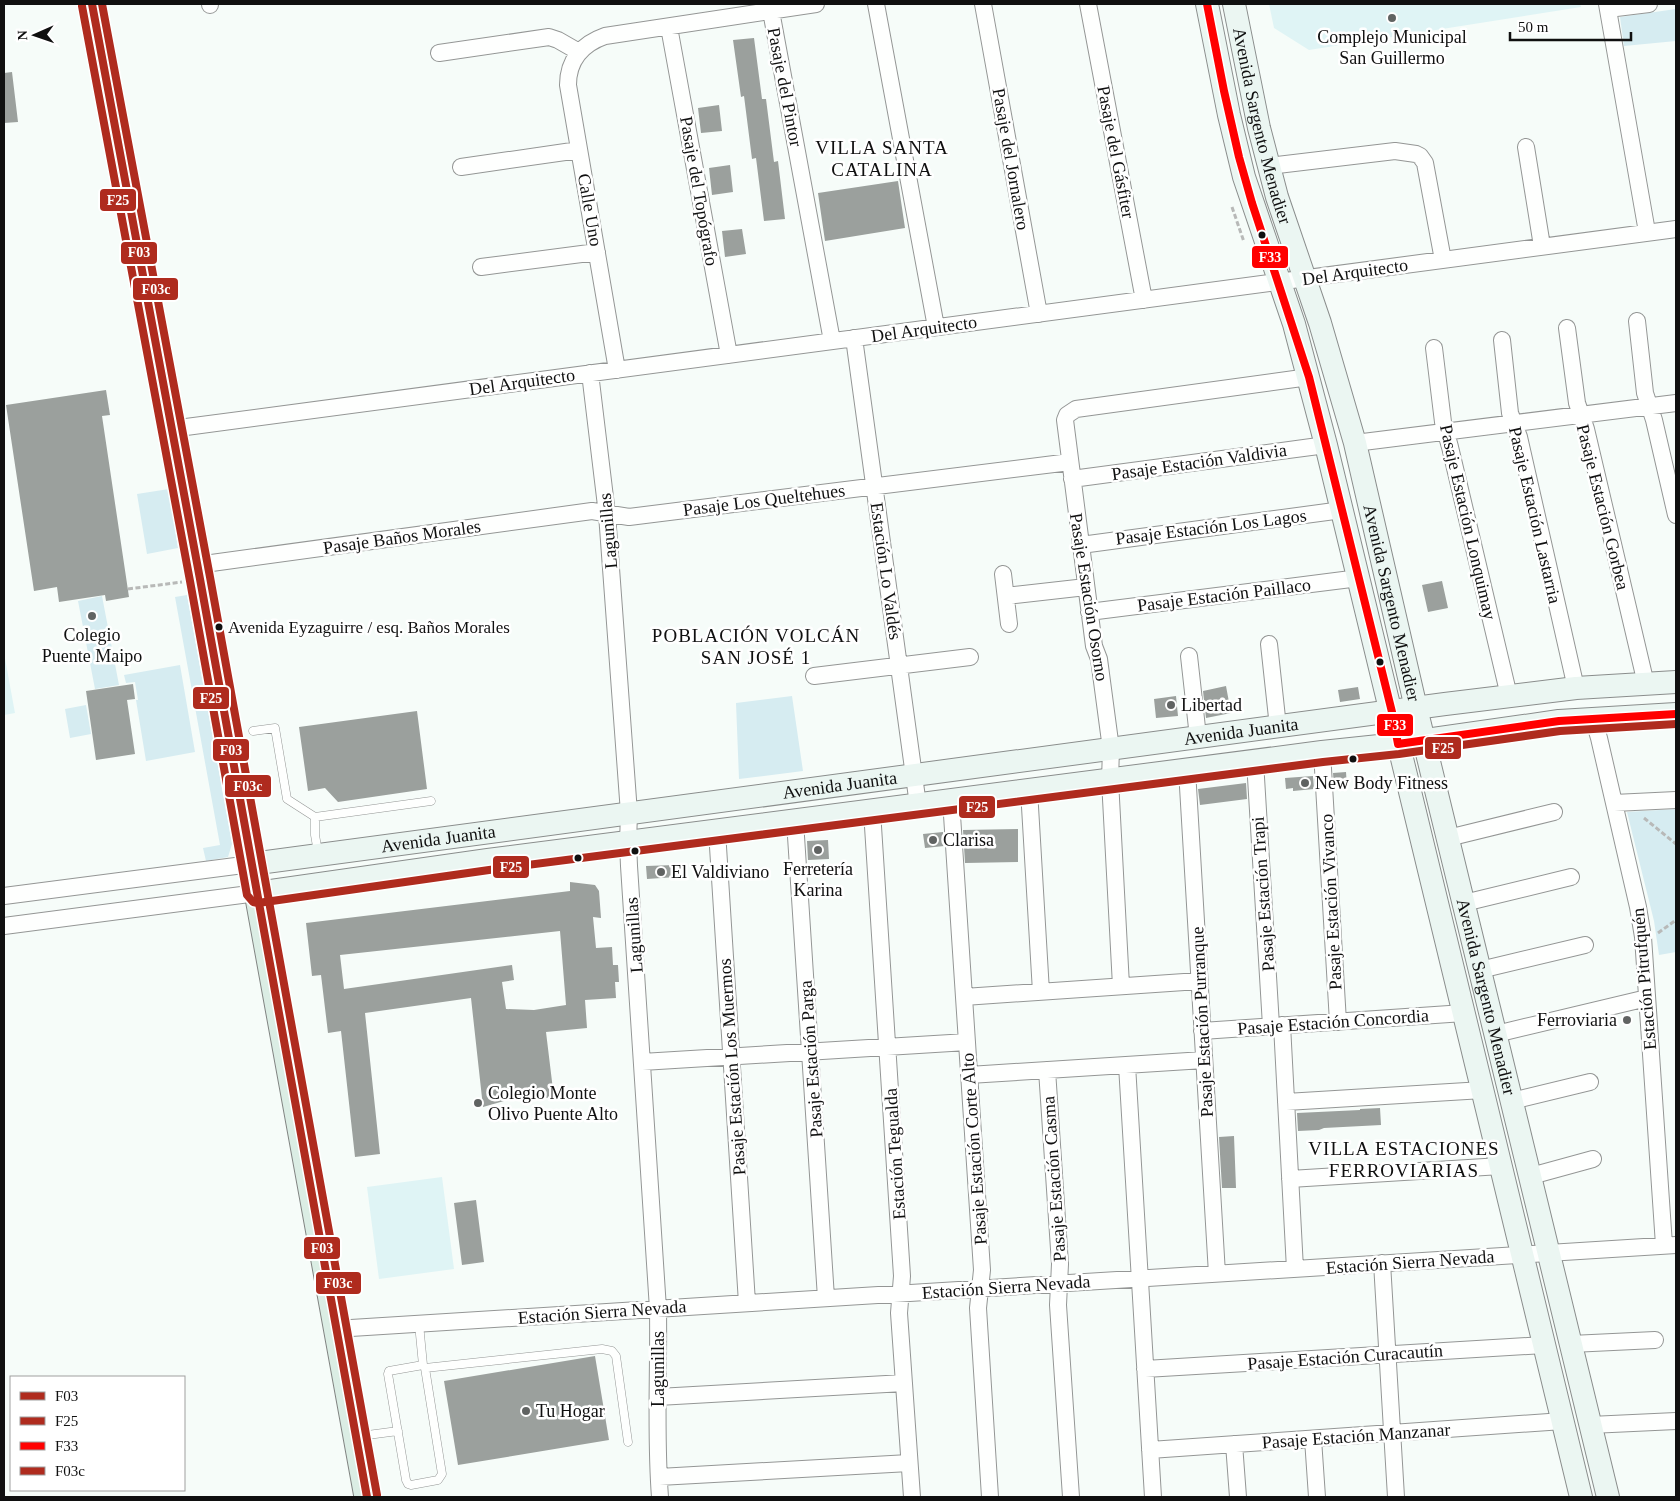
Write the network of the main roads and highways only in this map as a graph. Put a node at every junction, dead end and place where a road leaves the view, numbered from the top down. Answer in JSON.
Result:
{"nodes":[{"id":1,"x":92,"y":4,"type":"edge"},
{"id":2,"x":367,"y":1497,"type":"edge"}],
"edges":[{"from":1,"to":2,"type":"main road"}]}
